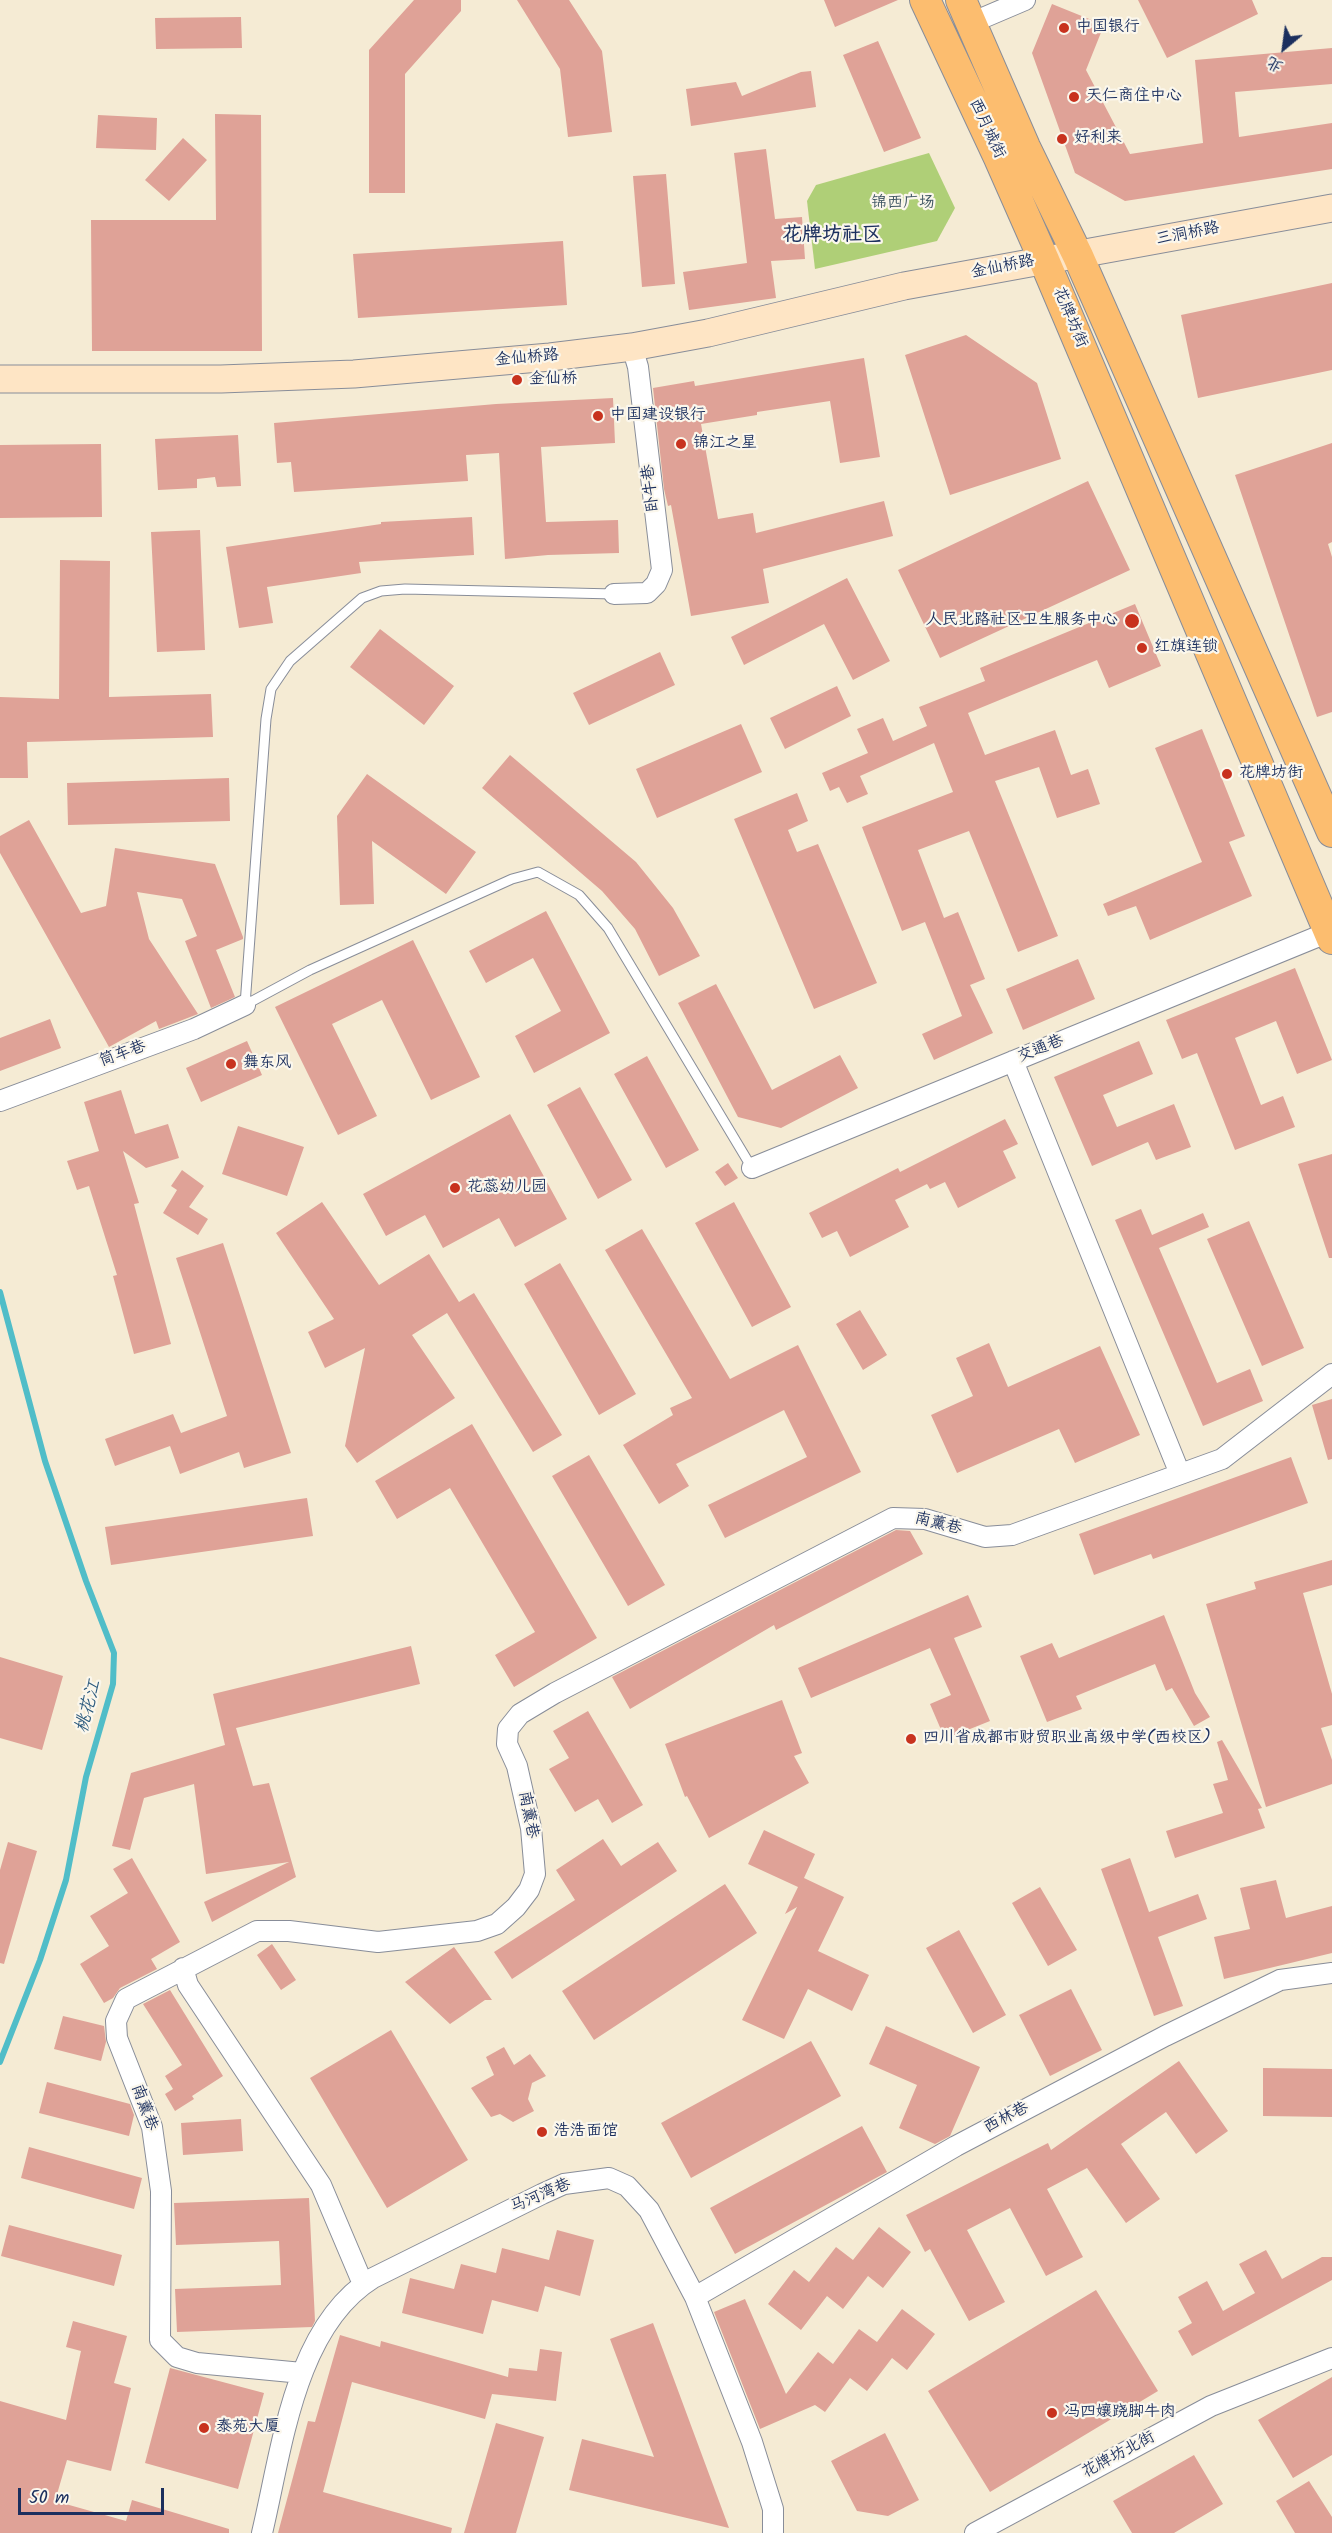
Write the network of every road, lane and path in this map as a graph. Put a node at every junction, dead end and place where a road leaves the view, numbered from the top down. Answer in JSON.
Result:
{"nodes":[{"id":1,"x":925,"y":0,"type":"edge"},
{"id":2,"x":1025,"y":0,"type":"edge"},
{"id":3,"x":966,"y":12,"type":"edge"},
{"id":4,"x":1332,"y":208,"type":"edge"},
{"id":5,"x":1078,"y":256,"type":"junction"},
{"id":6,"x":1044,"y":260,"type":"junction"},
{"id":7,"x":632,"y":347,"type":"junction"},
{"id":8,"x":0,"y":379,"type":"edge"},
{"id":9,"x":614,"y":594,"type":"joint"},
{"id":10,"x":1332,"y":832,"type":"edge"},
{"id":11,"x":1330,"y":935,"type":"edge"},
{"id":12,"x":245,"y":1005,"type":"junction"},
{"id":13,"x":1013,"y":1061,"type":"junction"},
{"id":14,"x":0,"y":1101,"type":"edge"},
{"id":15,"x":752,"y":1168,"type":"joint"},
{"id":16,"x":1332,"y":1374,"type":"edge"},
{"id":17,"x":1180,"y":1474,"type":"junction"},
{"id":18,"x":183,"y":1968,"type":"junction"},
{"id":19,"x":1332,"y":1973,"type":"edge"},
{"id":20,"x":363,"y":2284,"type":"junction"},
{"id":21,"x":695,"y":2297,"type":"junction"},
{"id":22,"x":1332,"y":2358,"type":"edge"},
{"id":23,"x":302,"y":2373,"type":"junction"},
{"id":24,"x":262,"y":2533,"type":"edge"},
{"id":25,"x":773,"y":2533,"type":"edge"},
{"id":26,"x":975,"y":2533,"type":"edge"}],
"edges":[{"from":1,"to":6,"type":"main road","name":"西月城街"},
{"from":2,"to":3,"type":"street"},
{"from":3,"to":5,"type":"main road","name":"西月城街"},
{"from":4,"to":5,"type":"street","name":"三洞桥路"},
{"from":5,"to":6,"type":"street","name":"三洞桥路"},
{"from":5,"to":10,"type":"main road","name":"花牌坊街"},
{"from":6,"to":7,"type":"street","name":"金仙桥路"},
{"from":6,"to":11,"type":"main road","name":"花牌坊街"},
{"from":7,"to":8,"type":"street","name":"金仙桥路"},
{"from":7,"to":9,"type":"street","name":"卧牛巷"},
{"from":9,"to":12,"type":"lane"},
{"from":11,"to":13,"type":"street","name":"交通巷"},
{"from":12,"to":14,"type":"street","name":"筒车巷"},
{"from":12,"to":15,"type":"lane"},
{"from":13,"to":15,"type":"street","name":"交通巷"},
{"from":13,"to":17,"type":"street"},
{"from":16,"to":17,"type":"street","name":"南薰巷"},
{"from":17,"to":18,"type":"street","name":"南薰巷"},
{"from":18,"to":20,"type":"street"},
{"from":18,"to":23,"type":"street","name":"南薰巷"},
{"from":19,"to":21,"type":"street","name":"西林巷"},
{"from":20,"to":21,"type":"street","name":"马河湾巷"},
{"from":20,"to":23,"type":"street","name":"马河湾巷"},
{"from":21,"to":25,"type":"street","name":"马河湾巷"},
{"from":22,"to":26,"type":"street","name":"花牌坊北街"},
{"from":23,"to":24,"type":"street","name":"马河湾巷"}]}
